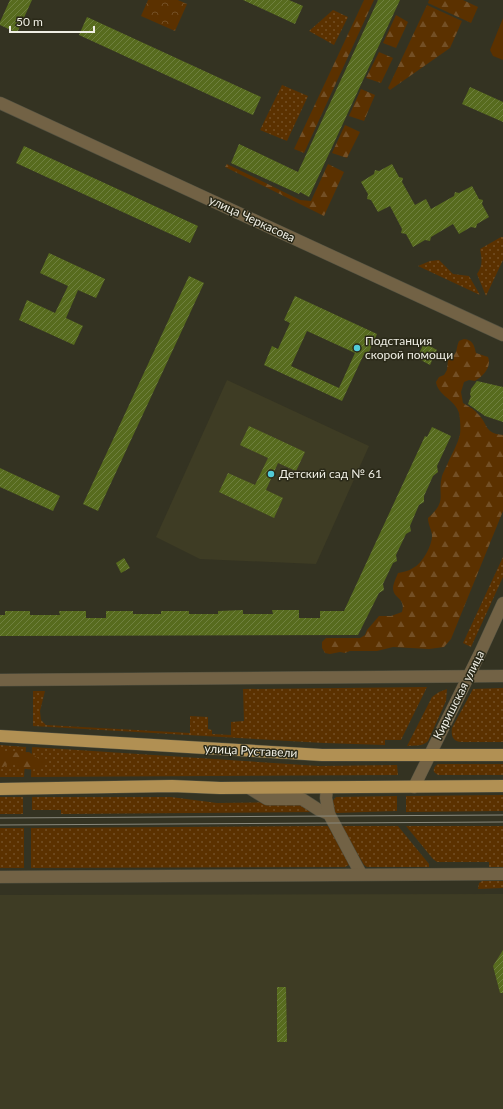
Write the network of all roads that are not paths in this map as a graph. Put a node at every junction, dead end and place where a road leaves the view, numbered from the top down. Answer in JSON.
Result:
{"nodes":[{"id":1,"x":0,"y":103,"type":"edge"},
{"id":2,"x":503,"y":336,"type":"edge"},
{"id":3,"x":503,"y":603,"type":"edge"},
{"id":4,"x":468,"y":676,"type":"junction"},
{"id":5,"x":503,"y":676,"type":"edge"},
{"id":6,"x":0,"y":680,"type":"edge"},
{"id":7,"x":0,"y":736,"type":"edge"},
{"id":8,"x":503,"y":755,"type":"edge"},
{"id":9,"x":428,"y":756,"type":"junction"},
{"id":10,"x":503,"y":786,"type":"edge"},
{"id":11,"x":414,"y":787,"type":"junction"},
{"id":12,"x":249,"y":788,"type":"junction"},
{"id":13,"x":327,"y":788,"type":"junction"},
{"id":14,"x":0,"y":789,"type":"edge"},
{"id":15,"x":329,"y":814,"type":"junction"},
{"id":16,"x":361,"y":874,"type":"junction"},
{"id":17,"x":503,"y":874,"type":"edge"},
{"id":18,"x":0,"y":877,"type":"edge"}],
"edges":[{"from":1,"to":2,"type":"street","name":"улица Черкасова"},
{"from":3,"to":4,"type":"street","name":"Киришская улица"},
{"from":4,"to":5,"type":"street"},
{"from":4,"to":6,"type":"street"},
{"from":4,"to":9,"type":"street","name":"Киришская улица"},
{"from":7,"to":9,"type":"main road","name":"улица Руставели"},
{"from":8,"to":9,"type":"main road","name":"улица Руставели"},
{"from":9,"to":11,"type":"street","name":"Киришская улица"},
{"from":10,"to":11,"type":"main road"},
{"from":11,"to":13,"type":"main road"},
{"from":12,"to":13,"type":"main road"},
{"from":12,"to":14,"type":"main road"},
{"from":12,"to":15,"type":"street"},
{"from":13,"to":15,"type":"street"},
{"from":15,"to":16,"type":"street"},
{"from":16,"to":17,"type":"street"},
{"from":16,"to":18,"type":"street"}]}
